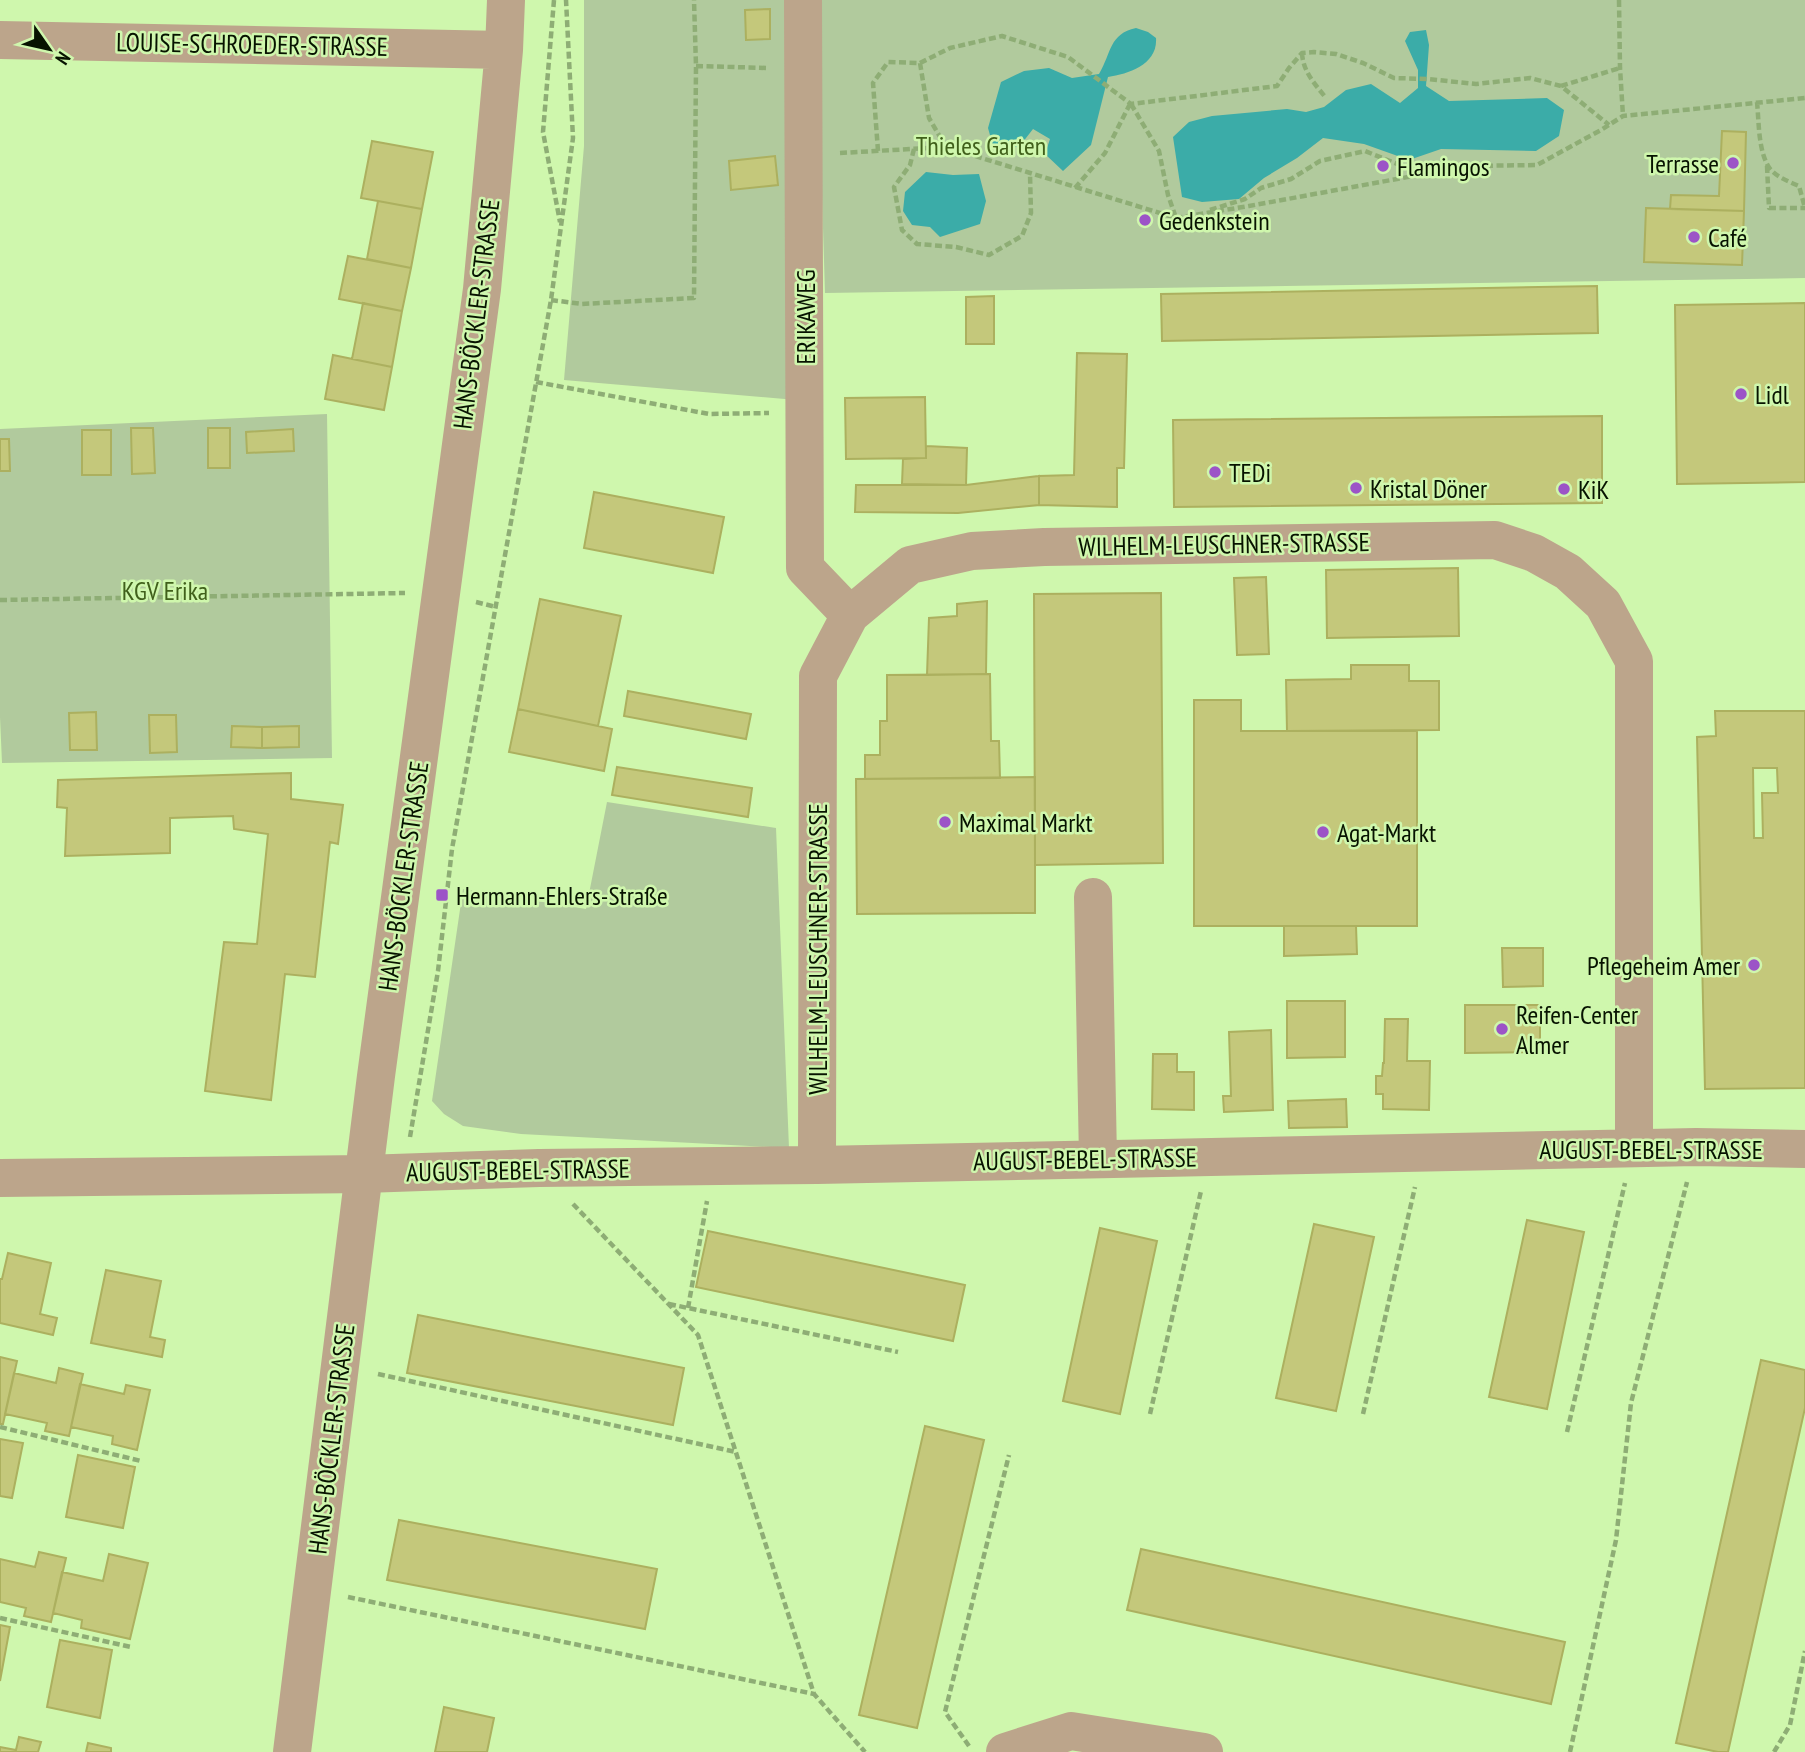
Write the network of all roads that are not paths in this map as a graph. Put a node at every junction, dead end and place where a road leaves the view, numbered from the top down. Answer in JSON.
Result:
{"nodes":[{"id":1,"x":506,"y":0,"type":"edge"},
{"id":2,"x":803,"y":0,"type":"edge"},
{"id":3,"x":0,"y":40,"type":"edge"},
{"id":4,"x":504,"y":50,"type":"junction"},
{"id":5,"x":850,"y":615,"type":"junction"},
{"id":6,"x":1093,"y":897,"type":"dead end"},
{"id":7,"x":1634,"y":1148,"type":"junction"},
{"id":8,"x":1805,"y":1149,"type":"edge"},
{"id":9,"x":1098,"y":1159,"type":"junction"},
{"id":10,"x":817,"y":1165,"type":"junction"},
{"id":11,"x":364,"y":1174,"type":"junction"},
{"id":12,"x":0,"y":1178,"type":"edge"},
{"id":13,"x":292,"y":1752,"type":"edge"},
{"id":14,"x":1005,"y":1752,"type":"edge"},
{"id":15,"x":1204,"y":1752,"type":"edge"}],
"edges":[{"from":1,"to":4,"type":"street","name":"HANS-BÖCKLER-STRASSE"},
{"from":2,"to":5,"type":"street","name":"ERIKAWEG"},
{"from":3,"to":4,"type":"street","name":"LOUISE-SCHROEDER-STRASSE"},
{"from":4,"to":11,"type":"street","name":"HANS-BÖCKLER-STRASSE"},
{"from":5,"to":7,"type":"street","name":"WILHELM-LEUSCHNER-STRASSE"},
{"from":5,"to":10,"type":"street","name":"WILHELM-LEUSCHNER-STRASSE"},
{"from":6,"to":9,"type":"street"},
{"from":7,"to":8,"type":"street","name":"AUGUST-BEBEL-STRASSE"},
{"from":7,"to":9,"type":"street","name":"AUGUST-BEBEL-STRASSE"},
{"from":9,"to":10,"type":"street","name":"AUGUST-BEBEL-STRASSE"},
{"from":10,"to":11,"type":"street","name":"AUGUST-BEBEL-STRASSE"},
{"from":11,"to":12,"type":"street"},
{"from":11,"to":13,"type":"street","name":"HANS-BÖCKLER-STRASSE"},
{"from":14,"to":15,"type":"street"}]}
